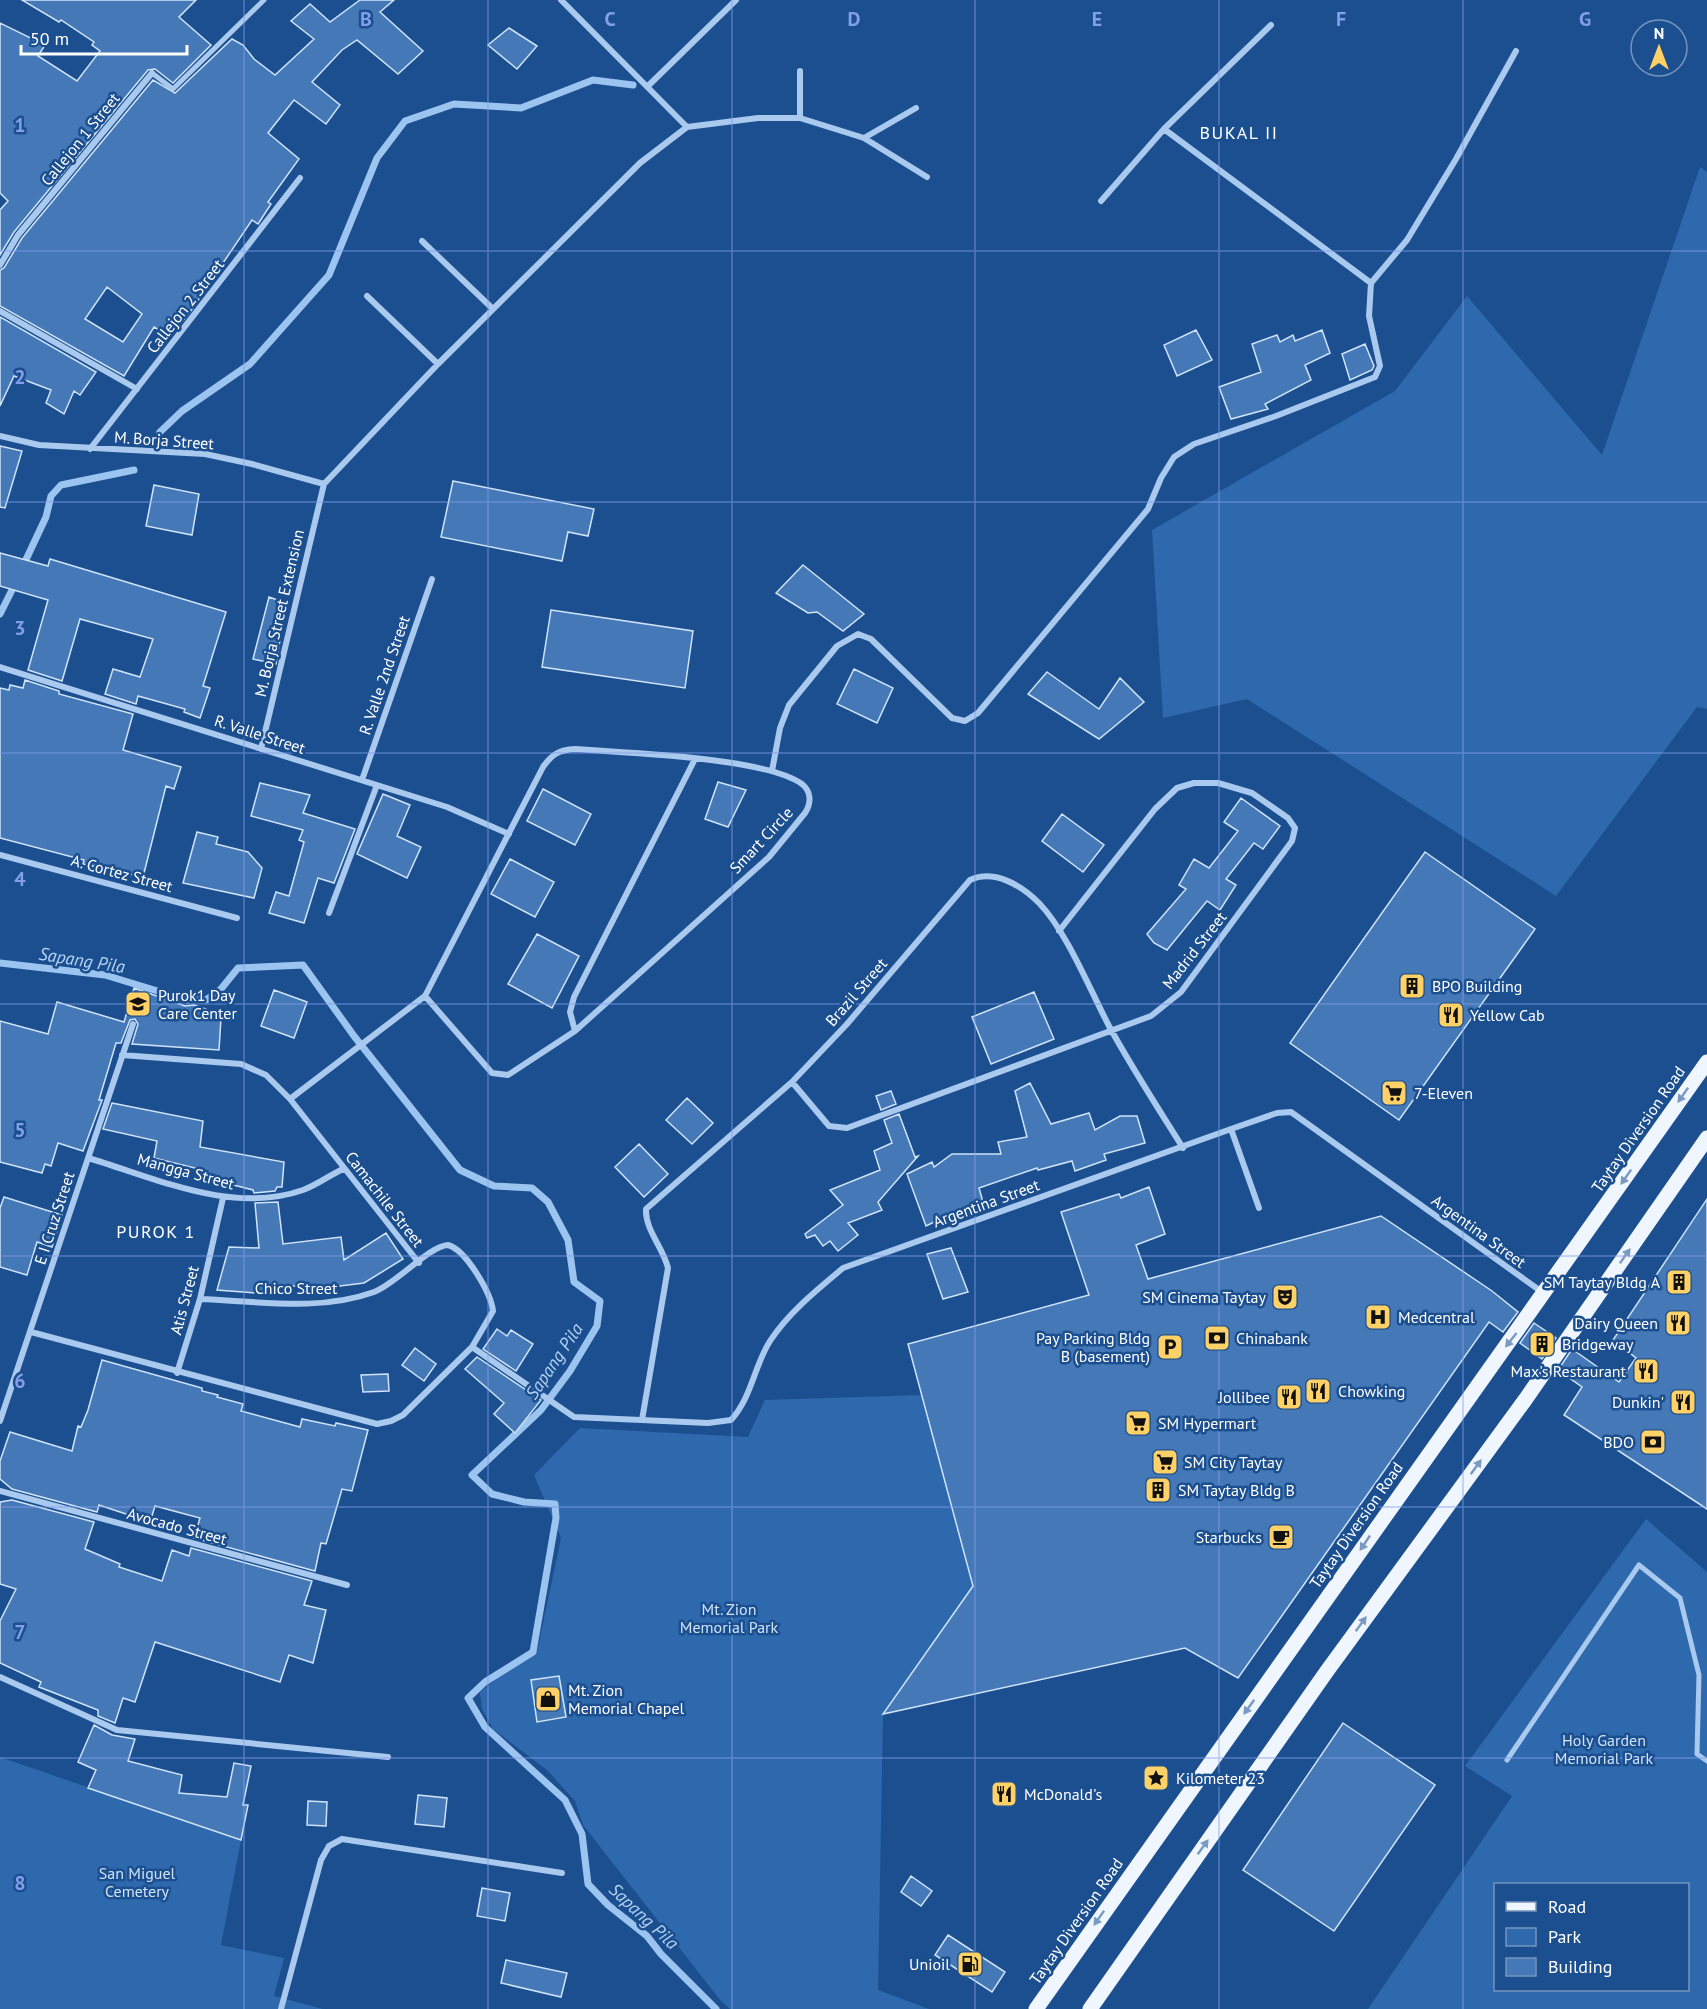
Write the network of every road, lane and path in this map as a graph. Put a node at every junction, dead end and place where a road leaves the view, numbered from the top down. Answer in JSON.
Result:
{"nodes":[{"id":1,"x":264,"y":0,"type":"edge"},
{"id":2,"x":561,"y":0,"type":"edge"},
{"id":3,"x":736,"y":0,"type":"edge"},
{"id":4,"x":1271,"y":25,"type":"dead end"},
{"id":5,"x":1516,"y":51,"type":"dead end"},
{"id":6,"x":800,"y":71,"type":"dead end"},
{"id":7,"x":152,"y":73,"type":"joint"},
{"id":8,"x":648,"y":86,"type":"junction"},
{"id":9,"x":916,"y":108,"type":"dead end"},
{"id":10,"x":800,"y":118,"type":"junction"},
{"id":11,"x":687,"y":126,"type":"junction"},
{"id":12,"x":1164,"y":129,"type":"junction"},
{"id":13,"x":864,"y":138,"type":"junction"},
{"id":14,"x":927,"y":177,"type":"dead end"},
{"id":15,"x":300,"y":178,"type":"dead end"},
{"id":16,"x":1101,"y":201,"type":"dead end"},
{"id":17,"x":422,"y":241,"type":"dead end"},
{"id":18,"x":0,"y":265,"type":"edge"},
{"id":19,"x":1371,"y":283,"type":"junction"},
{"id":20,"x":367,"y":296,"type":"dead end"},
{"id":21,"x":493,"y":309,"type":"junction"},
{"id":22,"x":0,"y":311,"type":"edge"},
{"id":23,"x":438,"y":364,"type":"junction"},
{"id":24,"x":138,"y":389,"type":"junction"},
{"id":25,"x":0,"y":436,"type":"edge"},
{"id":26,"x":90,"y":449,"type":"junction"},
{"id":27,"x":324,"y":484,"type":"junction"},
{"id":28,"x":432,"y":579,"type":"dead end"},
{"id":29,"x":0,"y":667,"type":"edge"},
{"id":30,"x":261,"y":749,"type":"junction"},
{"id":31,"x":695,"y":759,"type":"junction"},
{"id":32,"x":772,"y":771,"type":"junction"},
{"id":33,"x":362,"y":780,"type":"junction"},
{"id":34,"x":376,"y":785,"type":"junction"},
{"id":35,"x":509,"y":834,"type":"junction"},
{"id":36,"x":0,"y":855,"type":"edge"},
{"id":37,"x":329,"y":913,"type":"dead end"},
{"id":38,"x":237,"y":918,"type":"dead end"},
{"id":39,"x":1059,"y":931,"type":"junction"},
{"id":40,"x":425,"y":996,"type":"junction"},
{"id":41,"x":133,"y":1024,"type":"dead end"},
{"id":42,"x":1111,"y":1029,"type":"junction"},
{"id":43,"x":575,"y":1031,"type":"junction"},
{"id":44,"x":122,"y":1056,"type":"junction"},
{"id":45,"x":1707,"y":1062,"type":"edge"},
{"id":46,"x":792,"y":1082,"type":"junction"},
{"id":47,"x":290,"y":1099,"type":"junction"},
{"id":48,"x":1231,"y":1129,"type":"junction"},
{"id":49,"x":1707,"y":1138,"type":"edge"},
{"id":50,"x":1183,"y":1148,"type":"junction"},
{"id":51,"x":88,"y":1158,"type":"junction"},
{"id":52,"x":344,"y":1169,"type":"junction"},
{"id":53,"x":223,"y":1198,"type":"junction"},
{"id":54,"x":1259,"y":1208,"type":"dead end"},
{"id":55,"x":418,"y":1263,"type":"junction"},
{"id":56,"x":1544,"y":1294,"type":"junction"},
{"id":57,"x":200,"y":1299,"type":"junction"},
{"id":58,"x":31,"y":1332,"type":"junction"},
{"id":59,"x":472,"y":1347,"type":"junction"},
{"id":60,"x":177,"y":1373,"type":"junction"},
{"id":61,"x":642,"y":1420,"type":"junction"},
{"id":62,"x":0,"y":1421,"type":"edge"},
{"id":63,"x":0,"y":1491,"type":"edge"},
{"id":64,"x":347,"y":1585,"type":"dead end"},
{"id":65,"x":0,"y":1677,"type":"edge"},
{"id":66,"x":388,"y":1757,"type":"dead end"},
{"id":67,"x":1507,"y":1760,"type":"dead end"},
{"id":68,"x":1707,"y":1761,"type":"edge"},
{"id":69,"x":562,"y":1873,"type":"dead end"},
{"id":70,"x":281,"y":2009,"type":"edge"},
{"id":71,"x":1035,"y":2009,"type":"edge"},
{"id":72,"x":1090,"y":2009,"type":"edge"}],
"edges":[{"from":1,"to":7,"type":"street","name":"Callejon 1 Street"},
{"from":2,"to":8,"type":"street"},
{"from":3,"to":8,"type":"street"},
{"from":4,"to":12,"type":"street"},
{"from":5,"to":19,"type":"street"},
{"from":6,"to":10,"type":"street"},
{"from":7,"to":18,"type":"street","name":"Callejon 1 Street"},
{"from":8,"to":11,"type":"street"},
{"from":9,"to":13,"type":"street"},
{"from":10,"to":11,"type":"street"},
{"from":10,"to":13,"type":"street"},
{"from":11,"to":21,"type":"street"},
{"from":12,"to":16,"type":"street"},
{"from":12,"to":19,"type":"street"},
{"from":13,"to":14,"type":"street"},
{"from":15,"to":24,"type":"street","name":"Callejon 2 Street"},
{"from":17,"to":21,"type":"street"},
{"from":19,"to":32,"type":"street"},
{"from":20,"to":23,"type":"street"},
{"from":21,"to":23,"type":"street"},
{"from":22,"to":24,"type":"street"},
{"from":23,"to":27,"type":"street"},
{"from":24,"to":26,"type":"street","name":"Callejon 2 Street"},
{"from":25,"to":26,"type":"street","name":"M. Borja Street"},
{"from":26,"to":27,"type":"street","name":"M. Borja Street"},
{"from":27,"to":30,"type":"street","name":"M. Borja Street Extension"},
{"from":28,"to":33,"type":"street","name":"R. Valle 2nd Street"},
{"from":29,"to":30,"type":"street","name":"R. Valle Street"},
{"from":30,"to":33,"type":"street","name":"R. Valle Street"},
{"from":31,"to":32,"type":"street","name":"Smart Circle"},
{"from":31,"to":35,"type":"street","name":"Smart Circle"},
{"from":31,"to":43,"type":"street"},
{"from":32,"to":43,"type":"street","name":"Smart Circle"},
{"from":33,"to":34,"type":"street","name":"R. Valle Street"},
{"from":34,"to":35,"type":"street","name":"R. Valle Street"},
{"from":34,"to":37,"type":"street"},
{"from":35,"to":40,"type":"street","name":"Smart Circle"},
{"from":36,"to":38,"type":"street","name":"A. Cortez Street"},
{"from":39,"to":42,"type":"street","name":"Brazil Street"},
{"from":39,"to":42,"type":"street","name":"Madrid Street"},
{"from":39,"to":46,"type":"street","name":"Brazil Street"},
{"from":40,"to":43,"type":"street","name":"Smart Circle"},
{"from":40,"to":47,"type":"street"},
{"from":41,"to":44,"type":"street","name":"E I Cruz Street"},
{"from":42,"to":46,"type":"street","name":"Madrid Street"},
{"from":42,"to":50,"type":"street","name":"Brazil Street"},
{"from":44,"to":47,"type":"street","name":"Camachile Street"},
{"from":44,"to":51,"type":"street","name":"E I Cruz Street"},
{"from":45,"to":56,"type":"main road","name":"Taytay Diversion Road","one_way":true},
{"from":46,"to":61,"type":"street","name":"Brazil Street"},
{"from":47,"to":52,"type":"street","name":"Camachile Street"},
{"from":48,"to":50,"type":"street","name":"Argentina Street"},
{"from":48,"to":54,"type":"street"},
{"from":48,"to":56,"type":"street","name":"Argentina Street"},
{"from":72,"to":49,"type":"main road","one_way":true},
{"from":50,"to":61,"type":"street","name":"Argentina Street"},
{"from":51,"to":53,"type":"street","name":"Mangga Street"},
{"from":51,"to":58,"type":"street","name":"E I Cruz Street"},
{"from":52,"to":53,"type":"street","name":"Mangga Street"},
{"from":52,"to":55,"type":"street","name":"Camachile Street"},
{"from":53,"to":57,"type":"street","name":"Atis Street"},
{"from":55,"to":57,"type":"street","name":"Chico Street"},
{"from":55,"to":59,"type":"street","name":"Camachile Street"},
{"from":56,"to":71,"type":"main road","name":"Taytay Diversion Road","one_way":true},
{"from":57,"to":60,"type":"street","name":"Atis Street"},
{"from":58,"to":60,"type":"street","name":"Camachile Street"},
{"from":58,"to":62,"type":"street","name":"E I Cruz Street"},
{"from":59,"to":60,"type":"street","name":"Camachile Street"},
{"from":59,"to":61,"type":"street","name":"Argentina Street"},
{"from":63,"to":64,"type":"street","name":"Avocado Street"},
{"from":65,"to":66,"type":"street"},
{"from":67,"to":68,"type":"street"},
{"from":69,"to":70,"type":"street"}]}
